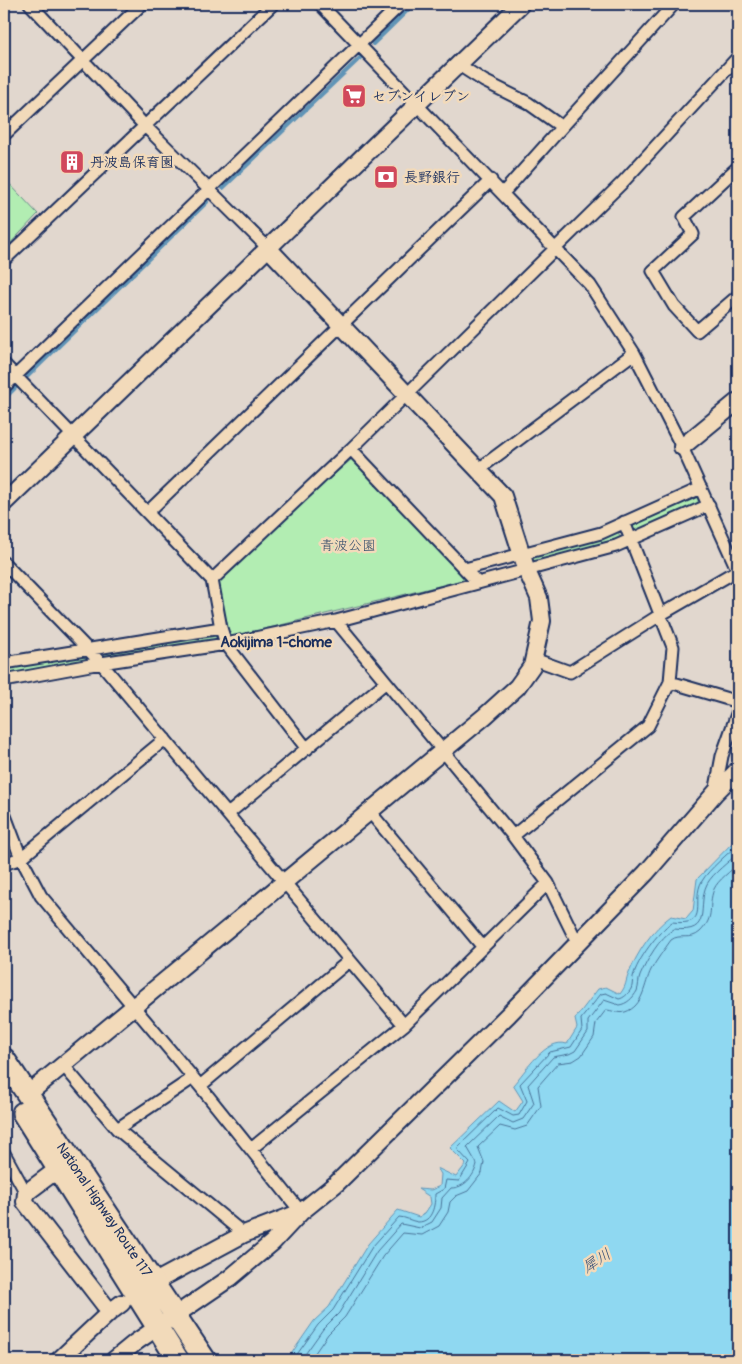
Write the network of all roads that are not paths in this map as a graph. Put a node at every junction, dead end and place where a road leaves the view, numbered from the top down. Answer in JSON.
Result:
{"nodes":[{"id":1,"x":30,"y":4,"type":"edge"},
{"id":2,"x":142,"y":4,"type":"edge"},
{"id":3,"x":273,"y":4,"type":"edge"},
{"id":4,"x":320,"y":4,"type":"edge"},
{"id":5,"x":401,"y":4,"type":"edge"},
{"id":6,"x":521,"y":4,"type":"edge"},
{"id":7,"x":674,"y":4,"type":"edge"},
{"id":8,"x":359,"y":44,"type":"junction"},
{"id":9,"x":738,"y":57,"type":"edge"},
{"id":10,"x":83,"y":59,"type":"junction"},
{"id":11,"x":459,"y":65,"type":"junction"},
{"id":12,"x":418,"y":104,"type":"junction"},
{"id":13,"x":144,"y":125,"type":"junction"},
{"id":14,"x":562,"y":128,"type":"junction"},
{"id":15,"x":4,"y":135,"type":"edge"},
{"id":16,"x":738,"y":167,"type":"edge"},
{"id":17,"x":491,"y":180,"type":"junction"},
{"id":18,"x":210,"y":190,"type":"junction"},
{"id":19,"x":503,"y":193,"type":"junction"},
{"id":20,"x":268,"y":248,"type":"junction"},
{"id":21,"x":557,"y":248,"type":"junction"},
{"id":22,"x":4,"y":260,"type":"edge"},
{"id":23,"x":738,"y":296,"type":"edge"},
{"id":24,"x":340,"y":325,"type":"junction"},
{"id":25,"x":634,"y":353,"type":"junction"},
{"id":26,"x":4,"y":364,"type":"edge"},
{"id":27,"x":16,"y":376,"type":"junction"},
{"id":28,"x":4,"y":387,"type":"edge"},
{"id":29,"x":407,"y":393,"type":"junction"},
{"id":30,"x":738,"y":401,"type":"edge"},
{"id":31,"x":75,"y":436,"type":"junction"},
{"id":32,"x":682,"y":447,"type":"junction"},
{"id":33,"x":351,"y":449,"type":"junction"},
{"id":34,"x":479,"y":469,"type":"junction"},
{"id":35,"x":701,"y":488,"type":"junction"},
{"id":36,"x":4,"y":503,"type":"edge"},
{"id":37,"x":709,"y":506,"type":"junction"},
{"id":38,"x":148,"y":512,"type":"junction"},
{"id":39,"x":624,"y":522,"type":"junction"},
{"id":40,"x":630,"y":539,"type":"junction"},
{"id":41,"x":522,"y":553,"type":"junction"},
{"id":42,"x":4,"y":564,"type":"edge"},
{"id":43,"x":465,"y":570,"type":"junction"},
{"id":44,"x":738,"y":570,"type":"edge"},
{"id":45,"x":528,"y":571,"type":"junction"},
{"id":46,"x":212,"y":580,"type":"junction"},
{"id":47,"x":477,"y":582,"type":"junction"},
{"id":48,"x":660,"y":615,"type":"junction"},
{"id":49,"x":336,"y":621,"type":"junction"},
{"id":50,"x":221,"y":628,"type":"junction"},
{"id":51,"x":226,"y":644,"type":"junction"},
{"id":52,"x":87,"y":649,"type":"junction"},
{"id":53,"x":534,"y":659,"type":"junction"},
{"id":54,"x":4,"y":663,"type":"edge"},
{"id":55,"x":101,"y":663,"type":"junction"},
{"id":56,"x":4,"y":681,"type":"edge"},
{"id":57,"x":386,"y":682,"type":"junction"},
{"id":58,"x":670,"y":682,"type":"junction"},
{"id":59,"x":738,"y":702,"type":"edge"},
{"id":60,"x":738,"y":711,"type":"edge"},
{"id":61,"x":165,"y":739,"type":"junction"},
{"id":62,"x":307,"y":749,"type":"junction"},
{"id":63,"x":443,"y":751,"type":"junction"},
{"id":64,"x":738,"y":770,"type":"edge"},
{"id":65,"x":715,"y":793,"type":"junction"},
{"id":66,"x":370,"y":812,"type":"junction"},
{"id":67,"x":4,"y":814,"type":"edge"},
{"id":68,"x":228,"y":814,"type":"junction"},
{"id":69,"x":513,"y":836,"type":"junction"},
{"id":70,"x":21,"y":858,"type":"junction"},
{"id":71,"x":4,"y":864,"type":"edge"},
{"id":72,"x":284,"y":882,"type":"junction"},
{"id":73,"x":548,"y":883,"type":"junction"},
{"id":74,"x":577,"y":942,"type":"junction"},
{"id":75,"x":482,"y":946,"type":"junction"},
{"id":76,"x":349,"y":961,"type":"junction"},
{"id":77,"x":134,"y":1008,"type":"junction"},
{"id":78,"x":404,"y":1025,"type":"junction"},
{"id":79,"x":4,"y":1059,"type":"edge"},
{"id":80,"x":64,"y":1066,"type":"junction"},
{"id":81,"x":196,"y":1082,"type":"junction"},
{"id":82,"x":4,"y":1085,"type":"edge"},
{"id":83,"x":28,"y":1094,"type":"junction"},
{"id":84,"x":117,"y":1129,"type":"junction"},
{"id":85,"x":252,"y":1149,"type":"junction"},
{"id":86,"x":4,"y":1154,"type":"edge"},
{"id":87,"x":58,"y":1169,"type":"junction"},
{"id":88,"x":26,"y":1193,"type":"junction"},
{"id":89,"x":301,"y":1212,"type":"junction"},
{"id":90,"x":244,"y":1234,"type":"junction"},
{"id":91,"x":162,"y":1278,"type":"dead end"},
{"id":92,"x":181,"y":1324,"type":"junction"},
{"id":93,"x":157,"y":1328,"type":"junction"},
{"id":94,"x":173,"y":1353,"type":"edge"},
{"id":95,"x":59,"y":1360,"type":"edge"},
{"id":96,"x":114,"y":1360,"type":"edge"},
{"id":97,"x":205,"y":1360,"type":"edge"}],
"edges":[{"from":1,"to":10,"type":"street"},
{"from":2,"to":10,"type":"street"},
{"from":3,"to":13,"type":"street"},
{"from":4,"to":8,"type":"street"},
{"from":5,"to":8,"type":"street"},
{"from":6,"to":11,"type":"street"},
{"from":7,"to":14,"type":"street"},
{"from":8,"to":12,"type":"street"},
{"from":8,"to":18,"type":"street"},
{"from":9,"to":21,"type":"street"},
{"from":10,"to":13,"type":"street"},
{"from":10,"to":15,"type":"street"},
{"from":11,"to":12,"type":"street"},
{"from":11,"to":14,"type":"street"},
{"from":12,"to":17,"type":"street"},
{"from":12,"to":20,"type":"street"},
{"from":13,"to":18,"type":"street"},
{"from":13,"to":22,"type":"street"},
{"from":14,"to":19,"type":"street"},
{"from":16,"to":23,"type":"street"},
{"from":17,"to":19,"type":"street"},
{"from":17,"to":24,"type":"street"},
{"from":18,"to":20,"type":"street"},
{"from":18,"to":27,"type":"street"},
{"from":19,"to":21,"type":"street"},
{"from":20,"to":24,"type":"street"},
{"from":20,"to":31,"type":"street"},
{"from":21,"to":25,"type":"street"},
{"from":21,"to":29,"type":"street"},
{"from":24,"to":29,"type":"street"},
{"from":24,"to":38,"type":"street"},
{"from":25,"to":32,"type":"street"},
{"from":25,"to":34,"type":"street"},
{"from":26,"to":27,"type":"street"},
{"from":27,"to":28,"type":"street"},
{"from":27,"to":31,"type":"street"},
{"from":29,"to":33,"type":"street"},
{"from":29,"to":34,"type":"street"},
{"from":30,"to":32,"type":"street"},
{"from":31,"to":36,"type":"street"},
{"from":31,"to":38,"type":"street"},
{"from":32,"to":35,"type":"street"},
{"from":33,"to":43,"type":"street"},
{"from":33,"to":46,"type":"street"},
{"from":34,"to":41,"type":"street"},
{"from":35,"to":37,"type":"street"},
{"from":35,"to":39,"type":"street"},
{"from":37,"to":40,"type":"street"},
{"from":37,"to":44,"type":"street"},
{"from":38,"to":46,"type":"street"},
{"from":39,"to":40,"type":"street"},
{"from":39,"to":41,"type":"street"},
{"from":40,"to":45,"type":"street"},
{"from":40,"to":48,"type":"street"},
{"from":41,"to":43,"type":"street"},
{"from":41,"to":45,"type":"street"},
{"from":42,"to":52,"type":"street"},
{"from":43,"to":47,"type":"street"},
{"from":44,"to":48,"type":"street"},
{"from":45,"to":47,"type":"street"},
{"from":45,"to":53,"type":"street"},
{"from":46,"to":50,"type":"street"},
{"from":47,"to":49,"type":"street"},
{"from":48,"to":53,"type":"street"},
{"from":48,"to":58,"type":"street"},
{"from":49,"to":51,"type":"street"},
{"from":49,"to":57,"type":"street"},
{"from":50,"to":51,"type":"street"},
{"from":50,"to":52,"type":"street"},
{"from":51,"to":55,"type":"street"},
{"from":51,"to":62,"type":"street"},
{"from":52,"to":54,"type":"street"},
{"from":52,"to":55,"type":"street"},
{"from":53,"to":63,"type":"street"},
{"from":55,"to":56,"type":"street"},
{"from":55,"to":61,"type":"street"},
{"from":57,"to":62,"type":"street"},
{"from":57,"to":63,"type":"street"},
{"from":58,"to":59,"type":"street"},
{"from":58,"to":69,"type":"street"},
{"from":60,"to":65,"type":"street"},
{"from":61,"to":68,"type":"street"},
{"from":61,"to":70,"type":"street"},
{"from":62,"to":68,"type":"street"},
{"from":63,"to":66,"type":"street"},
{"from":63,"to":69,"type":"street"},
{"from":64,"to":65,"type":"street"},
{"from":65,"to":74,"type":"street"},
{"from":66,"to":72,"type":"street"},
{"from":66,"to":75,"type":"street"},
{"from":67,"to":70,"type":"street"},
{"from":68,"to":72,"type":"street"},
{"from":69,"to":73,"type":"street"},
{"from":70,"to":71,"type":"street"},
{"from":70,"to":77,"type":"street"},
{"from":72,"to":76,"type":"street"},
{"from":72,"to":77,"type":"street"},
{"from":73,"to":74,"type":"street"},
{"from":73,"to":75,"type":"street"},
{"from":74,"to":89,"type":"street"},
{"from":75,"to":78,"type":"street"},
{"from":76,"to":78,"type":"street"},
{"from":76,"to":81,"type":"street"},
{"from":77,"to":80,"type":"street"},
{"from":77,"to":81,"type":"street"},
{"from":78,"to":85,"type":"street"},
{"from":79,"to":83,"type":"highway","name":"National Highway Route 117"},
{"from":80,"to":83,"type":"street"},
{"from":80,"to":84,"type":"street"},
{"from":81,"to":84,"type":"street"},
{"from":81,"to":85,"type":"street"},
{"from":82,"to":87,"type":"highway","name":"National Highway Route 117"},
{"from":83,"to":92,"type":"highway","name":"National Highway Route 117"},
{"from":84,"to":90,"type":"street"},
{"from":85,"to":89,"type":"street"},
{"from":86,"to":88,"type":"street"},
{"from":87,"to":88,"type":"street"},
{"from":87,"to":93,"type":"highway","name":"National Highway Route 117"},
{"from":88,"to":95,"type":"street"},
{"from":89,"to":90,"type":"street"},
{"from":89,"to":92,"type":"street"},
{"from":90,"to":91,"type":"street"},
{"from":92,"to":93,"type":"street"},
{"from":92,"to":97,"type":"highway","name":"National Highway Route 117"},
{"from":93,"to":94,"type":"highway","name":"National Highway Route 117"},
{"from":93,"to":96,"type":"street"}]}
